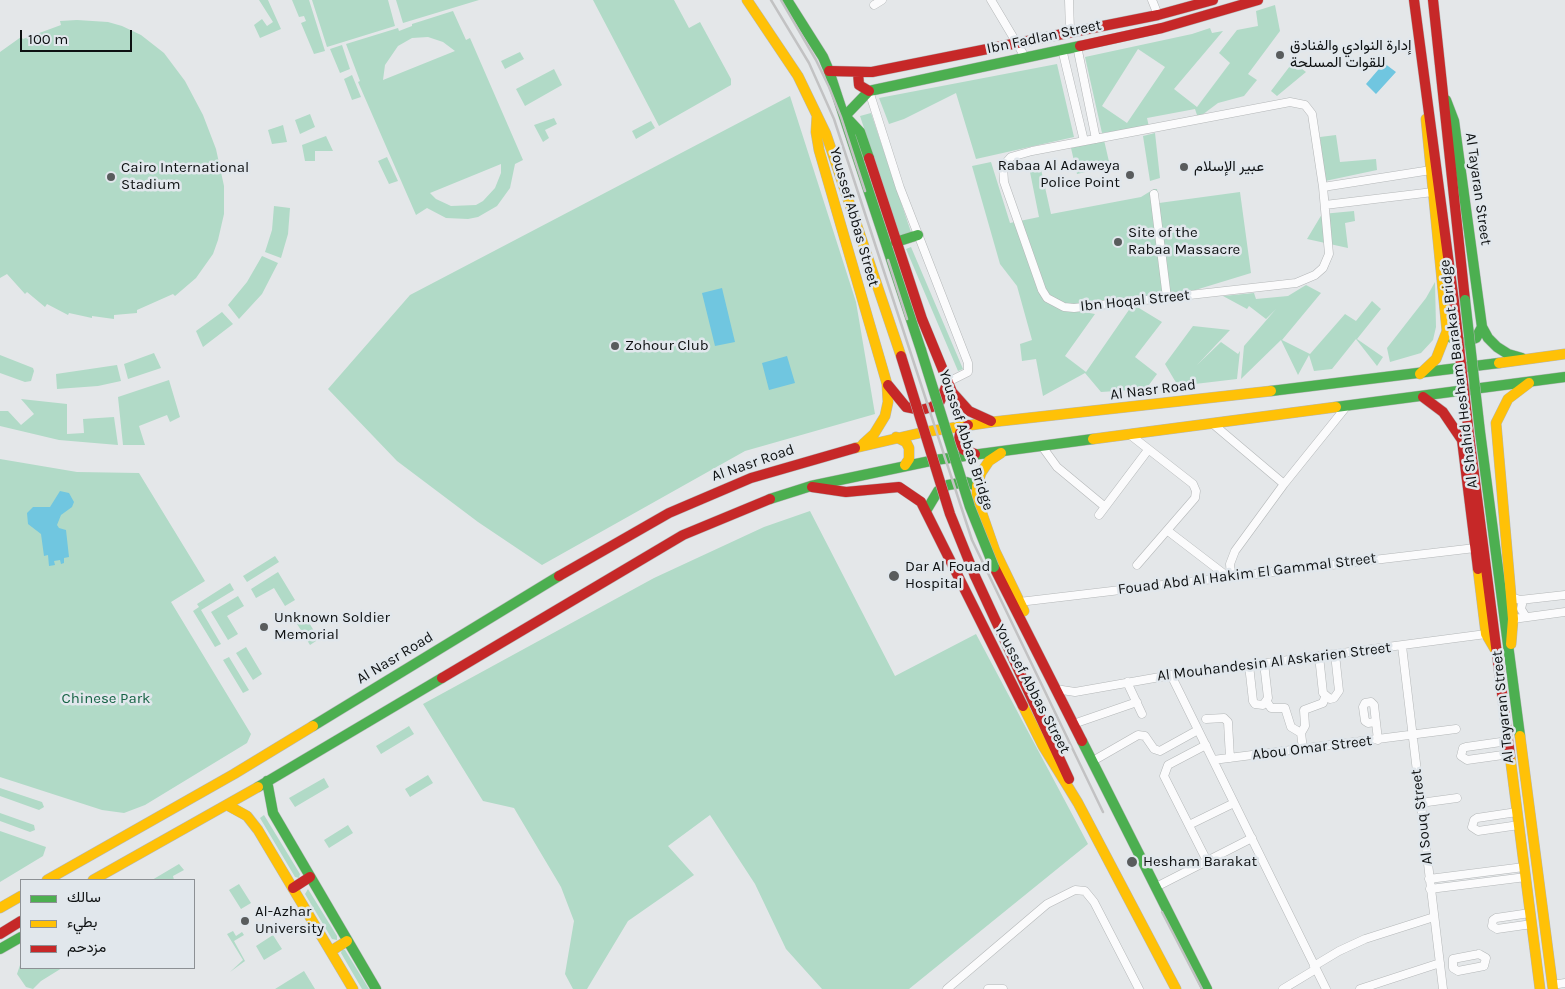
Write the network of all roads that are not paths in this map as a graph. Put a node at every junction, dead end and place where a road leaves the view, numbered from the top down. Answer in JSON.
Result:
{"nodes":[{"id":1,"x":747,"y":0,"type":"edge"},
{"id":2,"x":787,"y":0,"type":"edge"},
{"id":3,"x":882,"y":0,"type":"edge"},
{"id":4,"x":990,"y":0,"type":"edge"},
{"id":5,"x":1069,"y":0,"type":"edge"},
{"id":6,"x":1152,"y":0,"type":"edge"},
{"id":7,"x":1213,"y":0,"type":"edge"},
{"id":8,"x":1258,"y":0,"type":"edge"},
{"id":9,"x":1414,"y":0,"type":"edge"},
{"id":10,"x":1433,"y":0,"type":"edge"},
{"id":11,"x":874,"y":5,"type":"dead end"},
{"id":12,"x":1158,"y":14,"type":"junction"},
{"id":13,"x":1070,"y":31,"type":"junction"},
{"id":14,"x":1018,"y":42,"type":"junction"},
{"id":15,"x":1076,"y":46,"type":"junction"},
{"id":16,"x":1062,"y":49,"type":"junction"},
{"id":17,"x":1025,"y":57,"type":"junction"},
{"id":18,"x":829,"y":71,"type":"junction"},
{"id":19,"x":858,"y":73,"type":"junction"},
{"id":20,"x":869,"y":91,"type":"junction"},
{"id":21,"x":1443,"y":95,"type":"junction"},
{"id":22,"x":1429,"y":101,"type":"junction"},
{"id":23,"x":818,"y":114,"type":"junction"},
{"id":24,"x":845,"y":116,"type":"junction"},
{"id":25,"x":1096,"y":139,"type":"junction"},
{"id":26,"x":1084,"y":141,"type":"junction"},
{"id":27,"x":1431,"y":170,"type":"junction"},
{"id":28,"x":1323,"y":187,"type":"junction"},
{"id":29,"x":1433,"y":192,"type":"junction"},
{"id":30,"x":1154,"y":194,"type":"dead end"},
{"id":31,"x":1325,"y":205,"type":"junction"},
{"id":32,"x":918,"y":235,"type":"junction"},
{"id":33,"x":896,"y":242,"type":"junction"},
{"id":34,"x":1167,"y":298,"type":"junction"},
{"id":35,"x":1482,"y":326,"type":"junction"},
{"id":36,"x":1447,"y":331,"type":"junction"},
{"id":37,"x":1565,"y":354,"type":"edge"},
{"id":38,"x":1527,"y":358,"type":"junction"},
{"id":39,"x":1499,"y":362,"type":"junction"},
{"id":40,"x":1440,"y":371,"type":"junction"},
{"id":41,"x":1420,"y":374,"type":"junction"},
{"id":42,"x":1565,"y":377,"type":"edge"},
{"id":43,"x":1537,"y":381,"type":"junction"},
{"id":44,"x":948,"y":382,"type":"junction"},
{"id":45,"x":887,"y":384,"type":"junction"},
{"id":46,"x":1508,"y":385,"type":"junction"},
{"id":47,"x":1441,"y":394,"type":"junction"},
{"id":48,"x":1423,"y":397,"type":"junction"},
{"id":49,"x":1346,"y":407,"type":"junction"},
{"id":50,"x":992,"y":422,"type":"junction"},
{"id":51,"x":1213,"y":424,"type":"junction"},
{"id":52,"x":968,"y":425,"type":"junction"},
{"id":53,"x":1496,"y":428,"type":"junction"},
{"id":54,"x":1130,"y":434,"type":"junction"},
{"id":55,"x":896,"y":437,"type":"junction"},
{"id":56,"x":1465,"y":437,"type":"junction"},
{"id":57,"x":1041,"y":446,"type":"junction"},
{"id":58,"x":857,"y":447,"type":"junction"},
{"id":59,"x":1014,"y":449,"type":"junction"},
{"id":60,"x":1148,"y":450,"type":"junction"},
{"id":61,"x":975,"y":454,"type":"junction"},
{"id":62,"x":905,"y":465,"type":"junction"},
{"id":63,"x":1284,"y":484,"type":"junction"},
{"id":64,"x":811,"y":486,"type":"junction"},
{"id":65,"x":977,"y":486,"type":"junction"},
{"id":66,"x":1104,"y":506,"type":"junction"},
{"id":67,"x":926,"y":511,"type":"junction"},
{"id":68,"x":1099,"y":515,"type":"dead end"},
{"id":69,"x":1168,"y":531,"type":"junction"},
{"id":70,"x":1475,"y":548,"type":"junction"},
{"id":71,"x":1137,"y":565,"type":"dead end"},
{"id":72,"x":1229,"y":577,"type":"junction"},
{"id":73,"x":1565,"y":595,"type":"edge"},
{"id":74,"x":1511,"y":597,"type":"junction"},
{"id":75,"x":1523,"y":600,"type":"junction"},
{"id":76,"x":1019,"y":602,"type":"junction"},
{"id":77,"x":1565,"y":612,"type":"edge"},
{"id":78,"x":1526,"y":617,"type":"junction"},
{"id":79,"x":1514,"y":619,"type":"junction"},
{"id":80,"x":1486,"y":634,"type":"junction"},
{"id":81,"x":1402,"y":646,"type":"junction"},
{"id":82,"x":1509,"y":650,"type":"junction"},
{"id":83,"x":1497,"y":652,"type":"junction"},
{"id":84,"x":1335,"y":654,"type":"junction"},
{"id":85,"x":1319,"y":656,"type":"junction"},
{"id":86,"x":1264,"y":663,"type":"junction"},
{"id":87,"x":1249,"y":665,"type":"junction"},
{"id":88,"x":1172,"y":675,"type":"junction"},
{"id":89,"x":1127,"y":682,"type":"junction"},
{"id":90,"x":1062,"y":690,"type":"junction"},
{"id":91,"x":1326,"y":697,"type":"junction"},
{"id":92,"x":1137,"y":702,"type":"junction"},
{"id":93,"x":1267,"y":702,"type":"junction"},
{"id":94,"x":1142,"y":714,"type":"dead end"},
{"id":95,"x":1206,"y":719,"type":"dead end"},
{"id":96,"x":1079,"y":722,"type":"junction"},
{"id":97,"x":1375,"y":722,"type":"dead end"},
{"id":98,"x":1456,"y":729,"type":"dead end"},
{"id":99,"x":1198,"y":730,"type":"junction"},
{"id":100,"x":1301,"y":733,"type":"junction"},
{"id":101,"x":1412,"y":736,"type":"junction"},
{"id":102,"x":1378,"y":740,"type":"junction"},
{"id":103,"x":1508,"y":741,"type":"junction"},
{"id":104,"x":1206,"y":745,"type":"junction"},
{"id":105,"x":1303,"y":749,"type":"junction"},
{"id":106,"x":1510,"y":754,"type":"junction"},
{"id":107,"x":1098,"y":758,"type":"junction"},
{"id":108,"x":1230,"y":758,"type":"junction"},
{"id":109,"x":1213,"y":760,"type":"junction"},
{"id":110,"x":267,"y":781,"type":"junction"},
{"id":111,"x":1457,"y":798,"type":"dead end"},
{"id":112,"x":1112,"y":802,"type":"junction"},
{"id":113,"x":1234,"y":803,"type":"junction"},
{"id":114,"x":1420,"y":803,"type":"junction"},
{"id":115,"x":1078,"y":804,"type":"junction"},
{"id":116,"x":227,"y":805,"type":"junction"},
{"id":117,"x":1517,"y":812,"type":"junction"},
{"id":118,"x":1189,"y":825,"type":"junction"},
{"id":119,"x":1519,"y":825,"type":"junction"},
{"id":120,"x":1252,"y":838,"type":"junction"},
{"id":121,"x":1207,"y":861,"type":"junction"},
{"id":122,"x":1525,"y":872,"type":"junction"},
{"id":123,"x":310,"y":877,"type":"junction"},
{"id":124,"x":49,"y":879,"type":"edge"},
{"id":125,"x":95,"y":879,"type":"edge"},
{"id":126,"x":1429,"y":879,"type":"junction"},
{"id":127,"x":1156,"y":887,"type":"junction"},
{"id":128,"x":293,"y":888,"type":"junction"},
{"id":129,"x":1430,"y":889,"type":"junction"},
{"id":130,"x":20,"y":897,"type":"edge"},
{"id":131,"x":0,"y":908,"type":"edge"},
{"id":132,"x":1530,"y":914,"type":"junction"},
{"id":133,"x":1434,"y":917,"type":"junction"},
{"id":134,"x":20,"y":922,"type":"edge"},
{"id":135,"x":1532,"y":924,"type":"junction"},
{"id":136,"x":0,"y":934,"type":"edge"},
{"id":137,"x":20,"y":938,"type":"edge"},
{"id":138,"x":347,"y":941,"type":"junction"},
{"id":139,"x":0,"y":950,"type":"edge"},
{"id":140,"x":331,"y":951,"type":"junction"},
{"id":141,"x":1440,"y":965,"type":"junction"},
{"id":142,"x":1452,"y":965,"type":"dead end"},
{"id":143,"x":1315,"y":967,"type":"junction"},
{"id":144,"x":1565,"y":983,"type":"edge"},
{"id":145,"x":1553,"y":987,"type":"edge"},
{"id":146,"x":353,"y":989,"type":"edge"},
{"id":147,"x":376,"y":989,"type":"edge"},
{"id":148,"x":948,"y":989,"type":"edge"},
{"id":149,"x":988,"y":989,"type":"edge"},
{"id":150,"x":1002,"y":989,"type":"edge"},
{"id":151,"x":1139,"y":989,"type":"edge"},
{"id":152,"x":1176,"y":989,"type":"edge"},
{"id":153,"x":1207,"y":989,"type":"edge"},
{"id":154,"x":1283,"y":989,"type":"edge"},
{"id":155,"x":1326,"y":989,"type":"edge"},
{"id":156,"x":1360,"y":989,"type":"edge"},
{"id":157,"x":1443,"y":989,"type":"edge"},
{"id":158,"x":1540,"y":989,"type":"edge"}],
"edges":[{"from":1,"to":23,"type":"main road","name":"Youssef Abbas Street"},
{"from":2,"to":18,"type":"main road"},
{"from":3,"to":11,"type":"street"},
{"from":4,"to":14,"type":"street"},
{"from":5,"to":13,"type":"street"},
{"from":6,"to":12,"type":"street"},
{"from":7,"to":12,"type":"main road","name":"Ibn Fadlan Street"},
{"from":8,"to":15,"type":"main road","name":"Ibn Fadlan Street"},
{"from":9,"to":22,"type":"main road"},
{"from":10,"to":21,"type":"main road","name":"Al Tayaran Street"},
{"from":12,"to":13,"type":"main road","name":"Ibn Fadlan Street"},
{"from":13,"to":14,"type":"main road","name":"Ibn Fadlan Street"},
{"from":14,"to":17,"type":"street"},
{"from":14,"to":19,"type":"main road","name":"Ibn Fadlan Street"},
{"from":15,"to":16,"type":"main road","name":"Ibn Fadlan Street"},
{"from":15,"to":25,"type":"street"},
{"from":16,"to":17,"type":"main road","name":"Ibn Fadlan Street"},
{"from":16,"to":26,"type":"street"},
{"from":17,"to":20,"type":"main road","name":"Ibn Fadlan Street"},
{"from":18,"to":19,"type":"main road","name":"Ibn Fadlan Street"},
{"from":18,"to":24,"type":"main road","name":"Youssef Abbas Bridge"},
{"from":19,"to":20,"type":"main road"},
{"from":20,"to":24,"type":"main road"},
{"from":20,"to":32,"type":"street"},
{"from":21,"to":35,"type":"main road","name":"Al Tayaran Street"},
{"from":21,"to":82,"type":"main road","name":"Al Shahid Hesham Barakat Bridge","bridge":true},
{"from":22,"to":27,"type":"main road"},
{"from":22,"to":56,"type":"main road","name":"Al Shahid Hesham Barakat Bridge","bridge":true},
{"from":23,"to":45,"type":"main road","name":"Youssef Abbas Street"},
{"from":23,"to":115,"type":"main road","bridge":true},
{"from":24,"to":33,"type":"main road","name":"Youssef Abbas Street"},
{"from":24,"to":112,"type":"main road","name":"Youssef Abbas Bridge","bridge":true},
{"from":25,"to":26,"type":"street","name":"Ibn Hoqal Street"},
{"from":25,"to":28,"type":"street","name":"Ibn Hoqal Street"},
{"from":26,"to":34,"type":"street","name":"Ibn Hoqal Street"},
{"from":27,"to":28,"type":"street"},
{"from":27,"to":29,"type":"main road"},
{"from":28,"to":31,"type":"street","name":"Ibn Hoqal Street"},
{"from":29,"to":31,"type":"street"},
{"from":29,"to":36,"type":"main road"},
{"from":30,"to":34,"type":"street"},
{"from":31,"to":34,"type":"street","name":"Ibn Hoqal Street"},
{"from":32,"to":33,"type":"main road"},
{"from":32,"to":44,"type":"street"},
{"from":33,"to":44,"type":"main road","name":"Youssef Abbas Street"},
{"from":35,"to":36,"type":"main road"},
{"from":35,"to":38,"type":"main road","name":"Al Tayaran Street"},
{"from":36,"to":41,"type":"main road"},
{"from":37,"to":38,"type":"main road","name":"Al Nasr Road"},
{"from":38,"to":39,"type":"main road","name":"Al Nasr Road"},
{"from":39,"to":40,"type":"main road","name":"Al Nasr Road"},
{"from":39,"to":46,"type":"main road"},
{"from":40,"to":41,"type":"main road","name":"Al Nasr Road"},
{"from":40,"to":47,"type":"main road"},
{"from":41,"to":50,"type":"main road","name":"Al Nasr Road"},
{"from":42,"to":43,"type":"main road"},
{"from":43,"to":46,"type":"main road"},
{"from":43,"to":53,"type":"main road","name":"Al Tayaran Street"},
{"from":44,"to":45,"type":"main road"},
{"from":44,"to":50,"type":"main road","name":"Youssef Abbas Street"},
{"from":45,"to":58,"type":"main road","name":"Youssef Abbas Street"},
{"from":46,"to":47,"type":"main road"},
{"from":47,"to":48,"type":"main road"},
{"from":48,"to":49,"type":"main road"},
{"from":48,"to":56,"type":"main road","name":"Al Tayaran Street"},
{"from":49,"to":51,"type":"main road"},
{"from":49,"to":63,"type":"street"},
{"from":50,"to":52,"type":"main road","name":"Al Nasr Road"},
{"from":51,"to":54,"type":"main road"},
{"from":51,"to":63,"type":"street"},
{"from":52,"to":55,"type":"main road","name":"Al Nasr Road"},
{"from":52,"to":61,"type":"main road"},
{"from":53,"to":56,"type":"main road"},
{"from":53,"to":74,"type":"main road","name":"Al Tayaran Street"},
{"from":54,"to":57,"type":"main road"},
{"from":54,"to":60,"type":"street"},
{"from":55,"to":58,"type":"main road","name":"Al Nasr Road"},
{"from":55,"to":62,"type":"main road"},
{"from":56,"to":70,"type":"main road","name":"Al Tayaran Street"},
{"from":56,"to":83,"type":"main road","name":"Al Shahid Hesham Barakat Bridge"},
{"from":57,"to":59,"type":"main road"},
{"from":57,"to":66,"type":"street"},
{"from":58,"to":124,"type":"main road","name":"Al Nasr Road"},
{"from":59,"to":61,"type":"main road"},
{"from":59,"to":65,"type":"main road"},
{"from":60,"to":66,"type":"street"},
{"from":60,"to":69,"type":"street"},
{"from":61,"to":62,"type":"main road"},
{"from":62,"to":64,"type":"main road"},
{"from":63,"to":72,"type":"street"},
{"from":64,"to":67,"type":"main road","name":"Youssef Abbas Street"},
{"from":64,"to":110,"type":"main road"},
{"from":65,"to":67,"type":"main road"},
{"from":65,"to":76,"type":"main road","name":"Youssef Abbas Street"},
{"from":66,"to":68,"type":"street"},
{"from":67,"to":115,"type":"main road","name":"Youssef Abbas Street"},
{"from":69,"to":71,"type":"street"},
{"from":69,"to":72,"type":"street"},
{"from":70,"to":72,"type":"street","name":"Fouad Abd Al Hakim El Gammal Street"},
{"from":70,"to":80,"type":"main road","name":"Al Tayaran Street"},
{"from":72,"to":76,"type":"street","name":"Fouad Abd Al Hakim El Gammal Street"},
{"from":73,"to":75,"type":"street"},
{"from":74,"to":75,"type":"street"},
{"from":74,"to":79,"type":"main road","name":"Al Tayaran Street"},
{"from":75,"to":78,"type":"street"},
{"from":76,"to":90,"type":"main road","name":"Youssef Abbas Street"},
{"from":77,"to":78,"type":"street"},
{"from":78,"to":79,"type":"street"},
{"from":79,"to":82,"type":"main road","name":"Al Tayaran Street"},
{"from":80,"to":81,"type":"street","name":"Al Mouhandesin Al Askarien Street"},
{"from":80,"to":83,"type":"main road","name":"Al Tayaran Street"},
{"from":81,"to":84,"type":"street","name":"Al Mouhandesin Al Askarien Street"},
{"from":81,"to":101,"type":"street","name":"Al Souq Street"},
{"from":82,"to":145,"type":"main road","name":"Al Tayaran Street"},
{"from":83,"to":103,"type":"main road","name":"Al Tayaran Street"},
{"from":84,"to":85,"type":"street","name":"Al Mouhandesin Al Askarien Street"},
{"from":84,"to":91,"type":"street"},
{"from":85,"to":86,"type":"street","name":"Al Mouhandesin Al Askarien Street"},
{"from":85,"to":91,"type":"street"},
{"from":86,"to":87,"type":"street","name":"Al Mouhandesin Al Askarien Street"},
{"from":86,"to":93,"type":"street"},
{"from":87,"to":88,"type":"street","name":"Al Mouhandesin Al Askarien Street"},
{"from":87,"to":93,"type":"street"},
{"from":88,"to":89,"type":"street","name":"Al Mouhandesin Al Askarien Street"},
{"from":88,"to":99,"type":"street"},
{"from":89,"to":90,"type":"street","name":"Al Mouhandesin Al Askarien Street"},
{"from":89,"to":92,"type":"street"},
{"from":90,"to":96,"type":"main road","name":"Youssef Abbas Street"},
{"from":91,"to":100,"type":"street"},
{"from":92,"to":94,"type":"street"},
{"from":92,"to":96,"type":"street"},
{"from":93,"to":100,"type":"street"},
{"from":95,"to":108,"type":"street"},
{"from":96,"to":107,"type":"main road","name":"Youssef Abbas Street"},
{"from":97,"to":102,"type":"street"},
{"from":98,"to":101,"type":"street","name":"Abou Omar Street"},
{"from":99,"to":104,"type":"street"},
{"from":99,"to":107,"type":"street"},
{"from":100,"to":105,"type":"street"},
{"from":101,"to":102,"type":"street","name":"Abou Omar Street"},
{"from":101,"to":114,"type":"street","name":"Al Souq Street"},
{"from":102,"to":105,"type":"street","name":"Abou Omar Street"},
{"from":103,"to":106,"type":"main road","name":"Al Tayaran Street"},
{"from":103,"to":106,"type":"street"},
{"from":104,"to":109,"type":"street"},
{"from":104,"to":118,"type":"street"},
{"from":105,"to":108,"type":"street","name":"Abou Omar Street"},
{"from":106,"to":117,"type":"main road","name":"Al Tayaran Street"},
{"from":107,"to":112,"type":"main road","name":"Youssef Abbas Street"},
{"from":108,"to":109,"type":"street","name":"Abou Omar Street"},
{"from":109,"to":113,"type":"street"},
{"from":110,"to":116,"type":"main road"},
{"from":110,"to":123,"type":"main road"},
{"from":111,"to":114,"type":"street"},
{"from":112,"to":127,"type":"main road","name":"Youssef Abbas Street"},
{"from":113,"to":118,"type":"street"},
{"from":113,"to":120,"type":"street"},
{"from":114,"to":126,"type":"street","name":"Al Souq Street"},
{"from":115,"to":152,"type":"main road","name":"Youssef Abbas Street"},
{"from":116,"to":125,"type":"main road"},
{"from":116,"to":128,"type":"main road"},
{"from":117,"to":119,"type":"main road","name":"Al Tayaran Street"},
{"from":117,"to":119,"type":"street"},
{"from":118,"to":121,"type":"street"},
{"from":119,"to":122,"type":"main road","name":"Al Tayaran Street"},
{"from":120,"to":121,"type":"street"},
{"from":120,"to":143,"type":"street"},
{"from":121,"to":127,"type":"street"},
{"from":122,"to":126,"type":"street"},
{"from":122,"to":129,"type":"street"},
{"from":122,"to":132,"type":"main road","name":"Al Tayaran Street"},
{"from":123,"to":128,"type":"main road"},
{"from":123,"to":138,"type":"main road"},
{"from":126,"to":129,"type":"street","name":"Al Souq Street"},
{"from":127,"to":153,"type":"main road","name":"Youssef Abbas Street"},
{"from":128,"to":140,"type":"main road"},
{"from":129,"to":133,"type":"street","name":"Al Souq Street"},
{"from":130,"to":131,"type":"main road"},
{"from":132,"to":135,"type":"main road","name":"Al Tayaran Street"},
{"from":132,"to":135,"type":"street"},
{"from":133,"to":141,"type":"street","name":"Al Souq Street"},
{"from":133,"to":143,"type":"street"},
{"from":134,"to":136,"type":"main road"},
{"from":135,"to":158,"type":"main road","name":"Al Tayaran Street"},
{"from":137,"to":139,"type":"main road"},
{"from":138,"to":140,"type":"main road"},
{"from":138,"to":147,"type":"main road"},
{"from":140,"to":146,"type":"main road"},
{"from":141,"to":142,"type":"street"},
{"from":141,"to":156,"type":"street"},
{"from":141,"to":157,"type":"street","name":"Al Souq Street"},
{"from":143,"to":154,"type":"street"},
{"from":143,"to":155,"type":"street"},
{"from":144,"to":145,"type":"street"},
{"from":148,"to":151,"type":"street"},
{"from":149,"to":150,"type":"street"}]}
